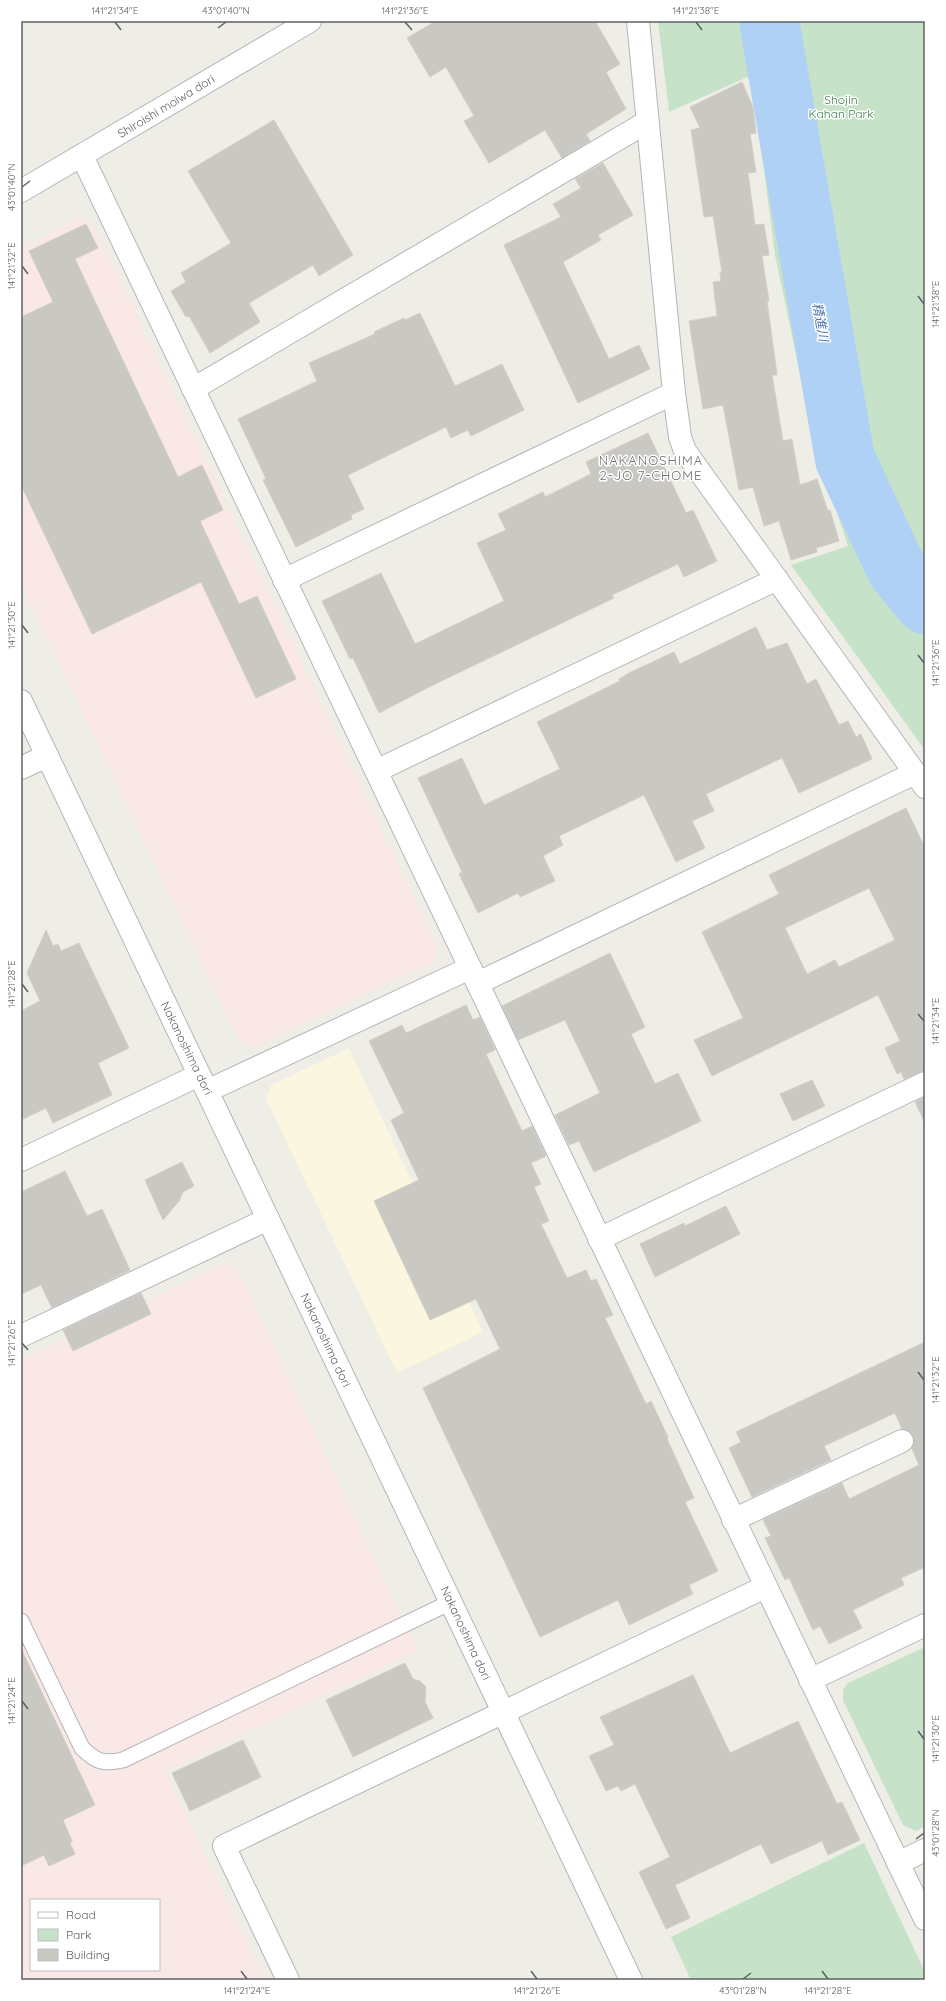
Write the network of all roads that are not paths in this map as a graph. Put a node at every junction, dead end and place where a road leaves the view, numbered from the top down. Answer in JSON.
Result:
{"nodes":[{"id":1,"x":310,"y":21,"type":"edge"},
{"id":2,"x":638,"y":21,"type":"edge"},
{"id":3,"x":646,"y":122,"type":"junction"},
{"id":4,"x":82,"y":156,"type":"junction"},
{"id":5,"x":21,"y":192,"type":"edge"},
{"id":6,"x":193,"y":389,"type":"junction"},
{"id":7,"x":674,"y":393,"type":"junction"},
{"id":8,"x":777,"y":579,"type":"junction"},
{"id":9,"x":284,"y":580,"type":"junction"},
{"id":10,"x":21,"y":701,"type":"edge"},
{"id":11,"x":47,"y":756,"type":"junction"},
{"id":12,"x":21,"y":768,"type":"edge"},
{"id":13,"x":376,"y":771,"type":"junction"},
{"id":14,"x":920,"y":780,"type":"edge"},
{"id":15,"x":474,"y":976,"type":"junction"},
{"id":16,"x":203,"y":1083,"type":"junction"},
{"id":17,"x":925,"y":1083,"type":"edge"},
{"id":18,"x":21,"y":1160,"type":"edge"},
{"id":19,"x":268,"y":1219,"type":"junction"},
{"id":20,"x":599,"y":1238,"type":"junction"},
{"id":21,"x":21,"y":1336,"type":"edge"},
{"id":22,"x":902,"y":1441,"type":"dead end"},
{"id":23,"x":733,"y":1520,"type":"junction"},
{"id":24,"x":765,"y":1587,"type":"junction"},
{"id":25,"x":451,"y":1602,"type":"junction"},
{"id":26,"x":21,"y":1621,"type":"edge"},
{"id":27,"x":925,"y":1625,"type":"edge"},
{"id":28,"x":810,"y":1680,"type":"junction"},
{"id":29,"x":504,"y":1713,"type":"junction"},
{"id":30,"x":925,"y":1850,"type":"edge"},
{"id":31,"x":898,"y":1863,"type":"junction"},
{"id":32,"x":925,"y":1919,"type":"edge"},
{"id":33,"x":288,"y":1980,"type":"edge"},
{"id":34,"x":631,"y":1980,"type":"edge"}],
"edges":[{"from":1,"to":4,"type":"street","name":"Shiroishi moiwa dori"},
{"from":2,"to":3,"type":"street"},
{"from":3,"to":6,"type":"street"},
{"from":3,"to":7,"type":"street"},
{"from":4,"to":5,"type":"street","name":"Shiroishi moiwa dori"},
{"from":4,"to":6,"type":"street"},
{"from":6,"to":9,"type":"street"},
{"from":7,"to":8,"type":"street"},
{"from":7,"to":9,"type":"street"},
{"from":8,"to":13,"type":"street"},
{"from":8,"to":14,"type":"street"},
{"from":9,"to":13,"type":"street"},
{"from":10,"to":11,"type":"street","name":"Nakanoshima dori"},
{"from":11,"to":12,"type":"street"},
{"from":11,"to":16,"type":"street","name":"Nakanoshima dori"},
{"from":13,"to":15,"type":"street"},
{"from":14,"to":15,"type":"street"},
{"from":15,"to":16,"type":"street"},
{"from":15,"to":20,"type":"street"},
{"from":16,"to":18,"type":"street"},
{"from":16,"to":19,"type":"street","name":"Nakanoshima dori"},
{"from":17,"to":20,"type":"street"},
{"from":19,"to":21,"type":"street"},
{"from":19,"to":25,"type":"street","name":"Nakanoshima dori"},
{"from":20,"to":23,"type":"street"},
{"from":22,"to":23,"type":"street"},
{"from":23,"to":24,"type":"street"},
{"from":24,"to":28,"type":"street"},
{"from":24,"to":29,"type":"street"},
{"from":25,"to":26,"type":"lane"},
{"from":25,"to":29,"type":"street","name":"Nakanoshima dori"},
{"from":27,"to":28,"type":"street"},
{"from":28,"to":31,"type":"street"},
{"from":29,"to":33,"type":"street"},
{"from":29,"to":34,"type":"street","name":"Nakanoshima dori"},
{"from":30,"to":31,"type":"street"},
{"from":31,"to":32,"type":"street"}]}
